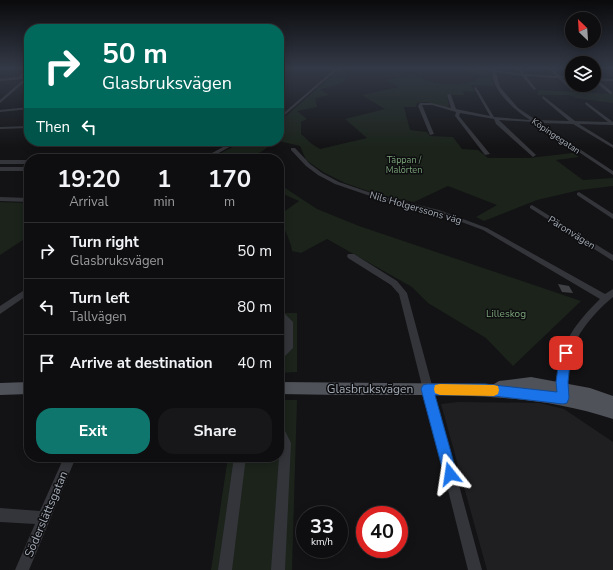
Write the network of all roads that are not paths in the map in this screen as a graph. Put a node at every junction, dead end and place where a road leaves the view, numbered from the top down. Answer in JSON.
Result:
{"nodes":[{"id":1,"x":9,"y":95,"type":"edge"},
{"id":2,"x":307,"y":95,"type":"edge"},
{"id":3,"x":449,"y":95,"type":"dead end"},
{"id":4,"x":480,"y":95,"type":"edge"},
{"id":5,"x":504,"y":95,"type":"edge"},
{"id":6,"x":543,"y":97,"type":"dead end"},
{"id":7,"x":0,"y":102,"type":"edge"},
{"id":8,"x":586,"y":103,"type":"dead end"},
{"id":9,"x":24,"y":109,"type":"edge"},
{"id":10,"x":0,"y":111,"type":"edge"},
{"id":11,"x":456,"y":111,"type":"junction"},
{"id":12,"x":284,"y":115,"type":"edge"},
{"id":13,"x":495,"y":118,"type":"junction"},
{"id":14,"x":535,"y":122,"type":"junction"},
{"id":15,"x":573,"y":122,"type":"junction"},
{"id":16,"x":613,"y":124,"type":"edge"},
{"id":17,"x":24,"y":127,"type":"edge"},
{"id":18,"x":0,"y":128,"type":"edge"},
{"id":19,"x":432,"y":134,"type":"dead end"},
{"id":20,"x":229,"y":146,"type":"edge"},
{"id":21,"x":613,"y":147,"type":"edge"},
{"id":22,"x":293,"y":149,"type":"dead end"},
{"id":23,"x":213,"y":154,"type":"edge"},
{"id":24,"x":487,"y":154,"type":"dead end"},
{"id":25,"x":533,"y":155,"type":"dead end"},
{"id":26,"x":0,"y":162,"type":"edge"},
{"id":27,"x":24,"y":162,"type":"edge"},
{"id":28,"x":0,"y":169,"type":"edge"},
{"id":29,"x":24,"y":169,"type":"edge"},
{"id":30,"x":613,"y":173,"type":"edge"},
{"id":31,"x":579,"y":194,"type":"dead end"},
{"id":32,"x":0,"y":199,"type":"edge"},
{"id":33,"x":24,"y":200,"type":"edge"},
{"id":34,"x":532,"y":207,"type":"dead end"},
{"id":35,"x":613,"y":217,"type":"edge"},
{"id":36,"x":351,"y":256,"type":"dead end"},
{"id":37,"x":613,"y":258,"type":"edge"},
{"id":38,"x":613,"y":292,"type":"edge"},
{"id":39,"x":24,"y":294,"type":"edge"},
{"id":40,"x":606,"y":298,"type":"junction"},
{"id":41,"x":0,"y":311,"type":"edge"},
{"id":42,"x":284,"y":318,"type":"edge"},
{"id":43,"x":284,"y":352,"type":"edge"},
{"id":44,"x":0,"y":388,"type":"edge"},
{"id":45,"x":23,"y":388,"type":"edge"},
{"id":46,"x":284,"y":388,"type":"edge"},
{"id":47,"x":427,"y":389,"type":"junction"},
{"id":48,"x":563,"y":393,"type":"junction"},
{"id":49,"x":613,"y":402,"type":"edge"},
{"id":50,"x":613,"y":412,"type":"edge"},
{"id":51,"x":284,"y":441,"type":"edge"},
{"id":52,"x":284,"y":461,"type":"edge"},
{"id":53,"x":68,"y":462,"type":"edge"},
{"id":54,"x":239,"y":462,"type":"edge"},
{"id":55,"x":284,"y":462,"type":"edge"},
{"id":56,"x":0,"y":515,"type":"edge"},
{"id":57,"x":45,"y":518,"type":"junction"},
{"id":58,"x":22,"y":570,"type":"edge"},
{"id":59,"x":225,"y":570,"type":"edge"},
{"id":60,"x":278,"y":570,"type":"edge"},
{"id":61,"x":475,"y":570,"type":"edge"}],
"edges":[{"from":1,"to":7,"type":"street"},
{"from":2,"to":12,"type":"street"},
{"from":3,"to":11,"type":"street"},
{"from":4,"to":13,"type":"street"},
{"from":5,"to":14,"type":"street","name":"Köpingegatan"},
{"from":6,"to":15,"type":"street"},
{"from":8,"to":16,"type":"street"},
{"from":9,"to":10,"type":"street"},
{"from":11,"to":13,"type":"street"},
{"from":11,"to":19,"type":"street"},
{"from":11,"to":24,"type":"street"},
{"from":13,"to":14,"type":"street"},
{"from":13,"to":25,"type":"street"},
{"from":14,"to":15,"type":"street"},
{"from":14,"to":30,"type":"street","name":"Köpingegatan"},
{"from":15,"to":16,"type":"street"},
{"from":15,"to":21,"type":"street"},
{"from":17,"to":18,"type":"street"},
{"from":20,"to":23,"type":"street"},
{"from":22,"to":40,"type":"street","name":"Nils Holgerssons väg"},
{"from":26,"to":27,"type":"street"},
{"from":28,"to":29,"type":"street"},
{"from":31,"to":35,"type":"street"},
{"from":32,"to":33,"type":"street"},
{"from":34,"to":37,"type":"street","name":"Päronvägen"},
{"from":36,"to":47,"type":"street"},
{"from":38,"to":40,"type":"street"},
{"from":39,"to":41,"type":"street"},
{"from":40,"to":48,"type":"street"},
{"from":42,"to":43,"type":"street"},
{"from":44,"to":45,"type":"main road"},
{"from":46,"to":47,"type":"main road","name":"Glasbruksvägen"},
{"from":47,"to":48,"type":"main road","name":"Glasbruksvägen"},
{"from":47,"to":61,"type":"street"},
{"from":48,"to":49,"type":"main road","name":"Glasbruksvägen"},
{"from":48,"to":50,"type":"main road","name":"Glasbruksvägen"},
{"from":51,"to":52,"type":"street"},
{"from":53,"to":57,"type":"street","name":"Söderslättsgatan"},
{"from":54,"to":59,"type":"street"},
{"from":55,"to":60,"type":"street"},
{"from":56,"to":57,"type":"street"},
{"from":57,"to":58,"type":"street","name":"Söderslättsgatan"}]}
